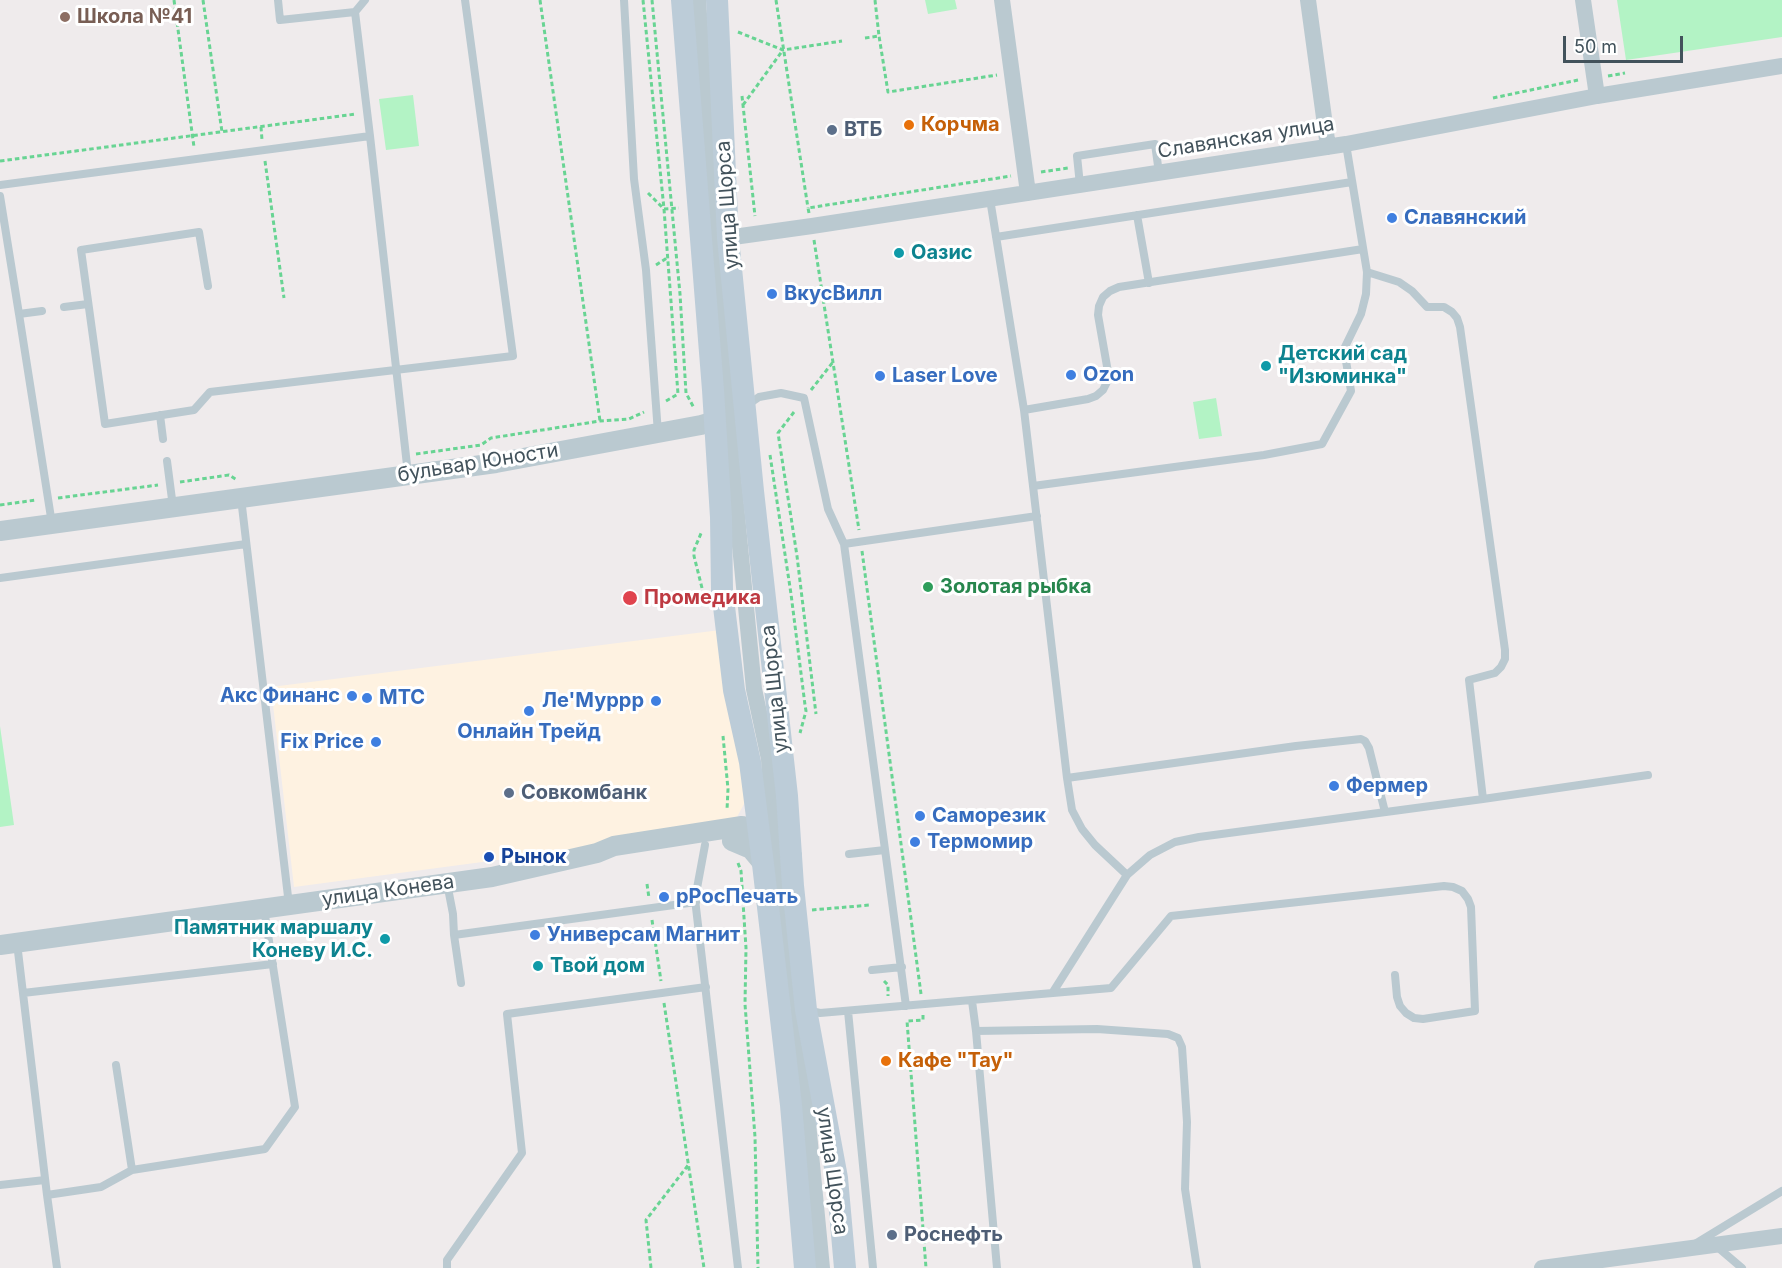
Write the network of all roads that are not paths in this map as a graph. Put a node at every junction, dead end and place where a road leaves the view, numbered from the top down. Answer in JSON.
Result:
{"nodes":[{"id":1,"x":278,"y":0,"type":"edge"},
{"id":2,"x":365,"y":0,"type":"edge"},
{"id":3,"x":465,"y":0,"type":"edge"},
{"id":4,"x":624,"y":0,"type":"edge"},
{"id":5,"x":682,"y":0,"type":"edge"},
{"id":6,"x":698,"y":0,"type":"edge"},
{"id":7,"x":717,"y":0,"type":"edge"},
{"id":8,"x":1002,"y":0,"type":"edge"},
{"id":9,"x":1308,"y":0,"type":"edge"},
{"id":10,"x":1583,"y":0,"type":"edge"},
{"id":11,"x":356,"y":12,"type":"junction"},
{"id":12,"x":1782,"y":66,"type":"edge"},
{"id":13,"x":1597,"y":96,"type":"junction"},
{"id":14,"x":370,"y":136,"type":"junction"},
{"id":15,"x":1346,"y":144,"type":"junction"},
{"id":16,"x":1328,"y":147,"type":"junction"},
{"id":17,"x":1159,"y":173,"type":"junction"},
{"id":18,"x":1352,"y":182,"type":"junction"},
{"id":19,"x":0,"y":185,"type":"edge"},
{"id":20,"x":1080,"y":185,"type":"junction"},
{"id":21,"x":1028,"y":193,"type":"junction"},
{"id":22,"x":0,"y":196,"type":"edge"},
{"id":23,"x":990,"y":199,"type":"junction"},
{"id":24,"x":699,"y":213,"type":"junction"},
{"id":25,"x":1137,"y":215,"type":"junction"},
{"id":26,"x":996,"y":237,"type":"junction"},
{"id":27,"x":722,"y":238,"type":"junction"},
{"id":28,"x":1363,"y":249,"type":"junction"},
{"id":29,"x":1367,"y":272,"type":"junction"},
{"id":30,"x":704,"y":273,"type":"junction"},
{"id":31,"x":1149,"y":283,"type":"junction"},
{"id":32,"x":208,"y":286,"type":"dead end"},
{"id":33,"x":88,"y":304,"type":"junction"},
{"id":34,"x":64,"y":307,"type":"dead end"},
{"id":35,"x":42,"y":311,"type":"dead end"},
{"id":36,"x":19,"y":314,"type":"junction"},
{"id":37,"x":397,"y":370,"type":"junction"},
{"id":38,"x":1024,"y":410,"type":"junction"},
{"id":39,"x":160,"y":416,"type":"junction"},
{"id":40,"x":729,"y":418,"type":"junction"},
{"id":41,"x":658,"y":433,"type":"junction"},
{"id":42,"x":164,"y":439,"type":"dead end"},
{"id":43,"x":167,"y":461,"type":"dead end"},
{"id":44,"x":407,"y":465,"type":"junction"},
{"id":45,"x":1033,"y":486,"type":"junction"},
{"id":46,"x":241,"y":498,"type":"junction"},
{"id":47,"x":173,"y":507,"type":"junction"},
{"id":48,"x":1037,"y":516,"type":"junction"},
{"id":49,"x":52,"y":524,"type":"junction"},
{"id":50,"x":0,"y":531,"type":"edge"},
{"id":51,"x":246,"y":544,"type":"junction"},
{"id":52,"x":844,"y":544,"type":"junction"},
{"id":53,"x":0,"y":578,"type":"edge"},
{"id":54,"x":1648,"y":775,"type":"dead end"},
{"id":55,"x":1067,"y":778,"type":"junction"},
{"id":56,"x":787,"y":796,"type":"junction"},
{"id":57,"x":1483,"y":799,"type":"junction"},
{"id":58,"x":1385,"y":812,"type":"junction"},
{"id":59,"x":755,"y":830,"type":"junction"},
{"id":60,"x":705,"y":845,"type":"junction"},
{"id":61,"x":885,"y":850,"type":"junction"},
{"id":62,"x":597,"y":854,"type":"junction"},
{"id":63,"x":849,"y":854,"type":"dead end"},
{"id":64,"x":792,"y":856,"type":"junction"},
{"id":65,"x":1127,"y":875,"type":"junction"},
{"id":66,"x":447,"y":883,"type":"junction"},
{"id":67,"x":696,"y":902,"type":"junction"},
{"id":68,"x":289,"y":905,"type":"junction"},
{"id":69,"x":264,"y":908,"type":"junction"},
{"id":70,"x":454,"y":934,"type":"junction"},
{"id":71,"x":9,"y":944,"type":"edge"},
{"id":72,"x":273,"y":964,"type":"junction"},
{"id":73,"x":902,"y":967,"type":"junction"},
{"id":74,"x":872,"y":970,"type":"dead end"},
{"id":75,"x":1395,"y":975,"type":"dead end"},
{"id":76,"x":461,"y":983,"type":"dead end"},
{"id":77,"x":706,"y":987,"type":"junction"},
{"id":78,"x":1053,"y":992,"type":"junction"},
{"id":79,"x":23,"y":993,"type":"junction"},
{"id":80,"x":972,"y":1001,"type":"junction"},
{"id":81,"x":906,"y":1006,"type":"junction"},
{"id":82,"x":806,"y":1010,"type":"junction"},
{"id":83,"x":848,"y":1011,"type":"junction"},
{"id":84,"x":976,"y":1031,"type":"junction"},
{"id":85,"x":116,"y":1065,"type":"dead end"},
{"id":86,"x":132,"y":1170,"type":"junction"},
{"id":87,"x":45,"y":1180,"type":"junction"},
{"id":88,"x":0,"y":1185,"type":"edge"},
{"id":89,"x":1782,"y":1191,"type":"edge"},
{"id":90,"x":47,"y":1195,"type":"junction"},
{"id":91,"x":1782,"y":1236,"type":"edge"},
{"id":92,"x":1714,"y":1245,"type":"junction"},
{"id":93,"x":1687,"y":1249,"type":"junction"},
{"id":94,"x":57,"y":1268,"type":"edge"},
{"id":95,"x":447,"y":1268,"type":"edge"},
{"id":96,"x":735,"y":1268,"type":"edge"},
{"id":97,"x":805,"y":1268,"type":"edge"},
{"id":98,"x":822,"y":1268,"type":"edge"},
{"id":99,"x":845,"y":1268,"type":"edge"},
{"id":100,"x":873,"y":1268,"type":"edge"},
{"id":101,"x":997,"y":1268,"type":"edge"},
{"id":102,"x":1197,"y":1268,"type":"edge"},
{"id":103,"x":1542,"y":1268,"type":"edge"},
{"id":104,"x":1742,"y":1268,"type":"edge"}],
"edges":[{"from":1,"to":11,"type":"lane"},
{"from":2,"to":11,"type":"lane"},
{"from":3,"to":37,"type":"lane"},
{"from":4,"to":41,"type":"lane"},
{"from":5,"to":24,"type":"main road","name":"улица Щорса"},
{"from":6,"to":27,"type":"street","name":"улица Щорса"},
{"from":7,"to":27,"type":"main road","name":"улица Щорса"},
{"from":8,"to":21,"type":"street"},
{"from":9,"to":16,"type":"street"},
{"from":10,"to":13,"type":"street"},
{"from":11,"to":14,"type":"lane"},
{"from":12,"to":13,"type":"street","name":"Славянская улица"},
{"from":13,"to":15,"type":"street","name":"Славянская улица"},
{"from":14,"to":19,"type":"lane"},
{"from":14,"to":37,"type":"lane"},
{"from":15,"to":16,"type":"street","name":"Славянская улица"},
{"from":15,"to":18,"type":"lane"},
{"from":16,"to":17,"type":"street","name":"Славянская улица"},
{"from":17,"to":20,"type":"street","name":"Славянская улица"},
{"from":17,"to":20,"type":"lane"},
{"from":18,"to":25,"type":"lane"},
{"from":18,"to":28,"type":"lane"},
{"from":20,"to":21,"type":"street","name":"Славянская улица"},
{"from":21,"to":23,"type":"street","name":"Славянская улица"},
{"from":22,"to":36,"type":"lane"},
{"from":23,"to":26,"type":"lane"},
{"from":23,"to":27,"type":"street","name":"Славянская улица"},
{"from":24,"to":27,"type":"street"},
{"from":24,"to":30,"type":"main road","name":"улица Щорса"},
{"from":25,"to":26,"type":"lane"},
{"from":25,"to":31,"type":"lane"},
{"from":26,"to":38,"type":"lane"},
{"from":27,"to":30,"type":"street"},
{"from":27,"to":40,"type":"main road","name":"улица Щорса"},
{"from":28,"to":29,"type":"lane"},
{"from":28,"to":31,"type":"lane"},
{"from":29,"to":45,"type":"lane"},
{"from":29,"to":57,"type":"lane"},
{"from":30,"to":40,"type":"main road","name":"улица Щорса"},
{"from":31,"to":38,"type":"lane"},
{"from":32,"to":33,"type":"lane"},
{"from":33,"to":34,"type":"lane"},
{"from":33,"to":39,"type":"lane"},
{"from":35,"to":36,"type":"lane"},
{"from":36,"to":49,"type":"lane"},
{"from":37,"to":39,"type":"lane"},
{"from":37,"to":44,"type":"lane"},
{"from":38,"to":45,"type":"lane"},
{"from":39,"to":42,"type":"lane"},
{"from":40,"to":41,"type":"street","name":"бульвар Юности"},
{"from":40,"to":52,"type":"lane"},
{"from":40,"to":56,"type":"main road","name":"улица Щорса"},
{"from":40,"to":59,"type":"main road","name":"улица Щорса"},
{"from":40,"to":59,"type":"street","name":"улица Щорса"},
{"from":41,"to":44,"type":"street","name":"бульвар Юности"},
{"from":43,"to":47,"type":"lane"},
{"from":44,"to":46,"type":"street","name":"бульвар Юности"},
{"from":45,"to":48,"type":"lane"},
{"from":46,"to":47,"type":"street","name":"бульвар Юности"},
{"from":46,"to":51,"type":"lane"},
{"from":47,"to":49,"type":"street","name":"бульвар Юности"},
{"from":48,"to":52,"type":"lane"},
{"from":48,"to":55,"type":"lane"},
{"from":49,"to":50,"type":"street","name":"бульвар Юности"},
{"from":51,"to":53,"type":"lane"},
{"from":51,"to":68,"type":"lane"},
{"from":52,"to":61,"type":"lane"},
{"from":54,"to":57,"type":"lane"},
{"from":55,"to":58,"type":"lane"},
{"from":55,"to":65,"type":"lane"},
{"from":56,"to":59,"type":"street"},
{"from":56,"to":64,"type":"main road","name":"улица Щорса"},
{"from":57,"to":58,"type":"lane"},
{"from":58,"to":65,"type":"lane"},
{"from":59,"to":60,"type":"street","name":"улица Конева"},
{"from":59,"to":62,"type":"street","name":"улица Конева"},
{"from":59,"to":64,"type":"street"},
{"from":59,"to":97,"type":"main road","name":"улица Щорса"},
{"from":59,"to":98,"type":"street","name":"улица Щорса"},
{"from":60,"to":62,"type":"street","name":"улица Конева"},
{"from":60,"to":67,"type":"lane"},
{"from":61,"to":63,"type":"lane"},
{"from":61,"to":73,"type":"lane"},
{"from":62,"to":66,"type":"street","name":"улица Конева"},
{"from":64,"to":82,"type":"main road","name":"улица Щорса"},
{"from":65,"to":78,"type":"lane"},
{"from":66,"to":68,"type":"street","name":"улица Конева"},
{"from":66,"to":70,"type":"lane"},
{"from":67,"to":70,"type":"lane"},
{"from":67,"to":77,"type":"lane"},
{"from":68,"to":69,"type":"street","name":"улица Конева"},
{"from":69,"to":71,"type":"street","name":"улица Конева"},
{"from":69,"to":72,"type":"lane"},
{"from":70,"to":76,"type":"lane"},
{"from":71,"to":79,"type":"lane"},
{"from":72,"to":79,"type":"lane"},
{"from":72,"to":86,"type":"lane"},
{"from":73,"to":74,"type":"lane"},
{"from":73,"to":81,"type":"lane"},
{"from":75,"to":78,"type":"lane"},
{"from":77,"to":95,"type":"lane"},
{"from":77,"to":96,"type":"lane"},
{"from":78,"to":80,"type":"lane"},
{"from":79,"to":87,"type":"lane"},
{"from":80,"to":81,"type":"lane"},
{"from":80,"to":84,"type":"lane"},
{"from":81,"to":83,"type":"lane"},
{"from":82,"to":83,"type":"lane"},
{"from":82,"to":99,"type":"main road","name":"улица Щорса"},
{"from":83,"to":100,"type":"lane"},
{"from":84,"to":101,"type":"lane"},
{"from":84,"to":102,"type":"lane"},
{"from":85,"to":86,"type":"lane"},
{"from":86,"to":90,"type":"lane"},
{"from":87,"to":88,"type":"lane"},
{"from":87,"to":90,"type":"lane"},
{"from":89,"to":93,"type":"lane"},
{"from":90,"to":94,"type":"lane"},
{"from":91,"to":92,"type":"street"},
{"from":92,"to":93,"type":"street"},
{"from":92,"to":104,"type":"lane"},
{"from":93,"to":103,"type":"street"}]}
